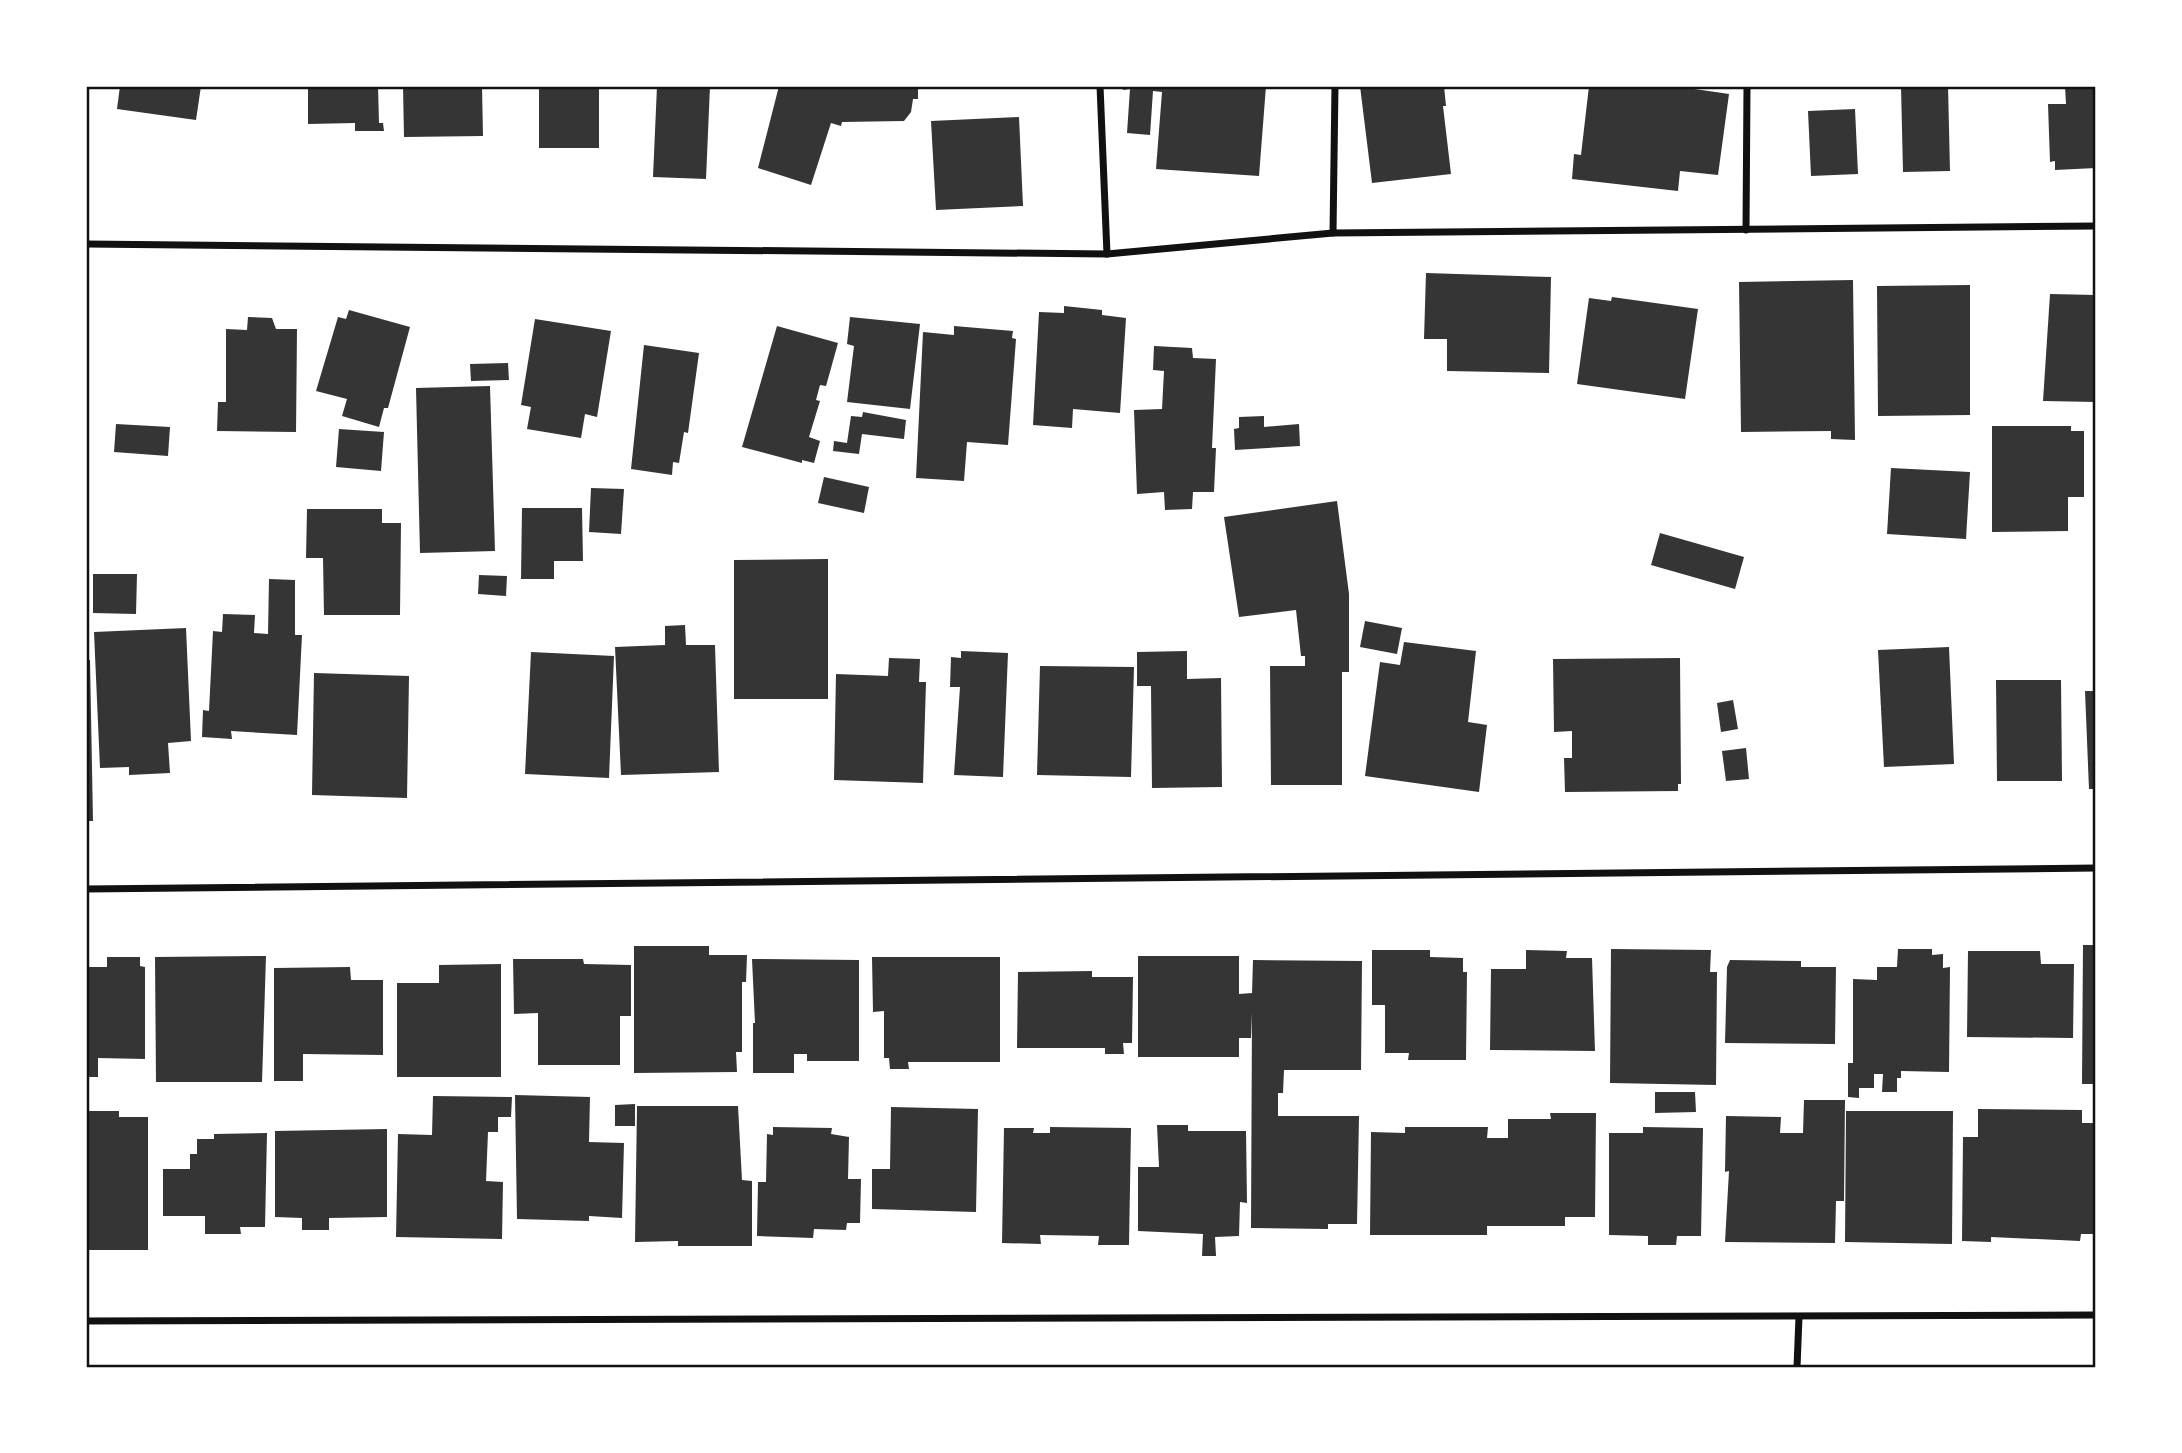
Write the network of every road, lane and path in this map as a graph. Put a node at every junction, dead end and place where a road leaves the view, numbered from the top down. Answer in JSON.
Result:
{"nodes":[{"id":1,"x":1100,"y":86,"type":"edge"},
{"id":2,"x":1335,"y":86,"type":"edge"},
{"id":3,"x":1747,"y":86,"type":"edge"},
{"id":4,"x":2096,"y":226,"type":"edge"},
{"id":5,"x":1746,"y":230,"type":"junction"},
{"id":6,"x":1333,"y":233,"type":"junction"},
{"id":7,"x":86,"y":244,"type":"edge"},
{"id":8,"x":1107,"y":254,"type":"junction"},
{"id":9,"x":2096,"y":868,"type":"edge"},
{"id":10,"x":86,"y":889,"type":"edge"},
{"id":11,"x":2096,"y":1315,"type":"edge"},
{"id":12,"x":1799,"y":1317,"type":"junction"},
{"id":13,"x":86,"y":1321,"type":"edge"},
{"id":14,"x":1797,"y":1367,"type":"edge"}],
"edges":[{"from":1,"to":8,"type":"street"},
{"from":2,"to":6,"type":"street"},
{"from":3,"to":5,"type":"street"},
{"from":4,"to":5,"type":"street"},
{"from":5,"to":6,"type":"street"},
{"from":6,"to":8,"type":"street"},
{"from":7,"to":8,"type":"street"},
{"from":9,"to":10,"type":"street"},
{"from":11,"to":12,"type":"street"},
{"from":12,"to":13,"type":"street"},
{"from":12,"to":14,"type":"street"}]}
